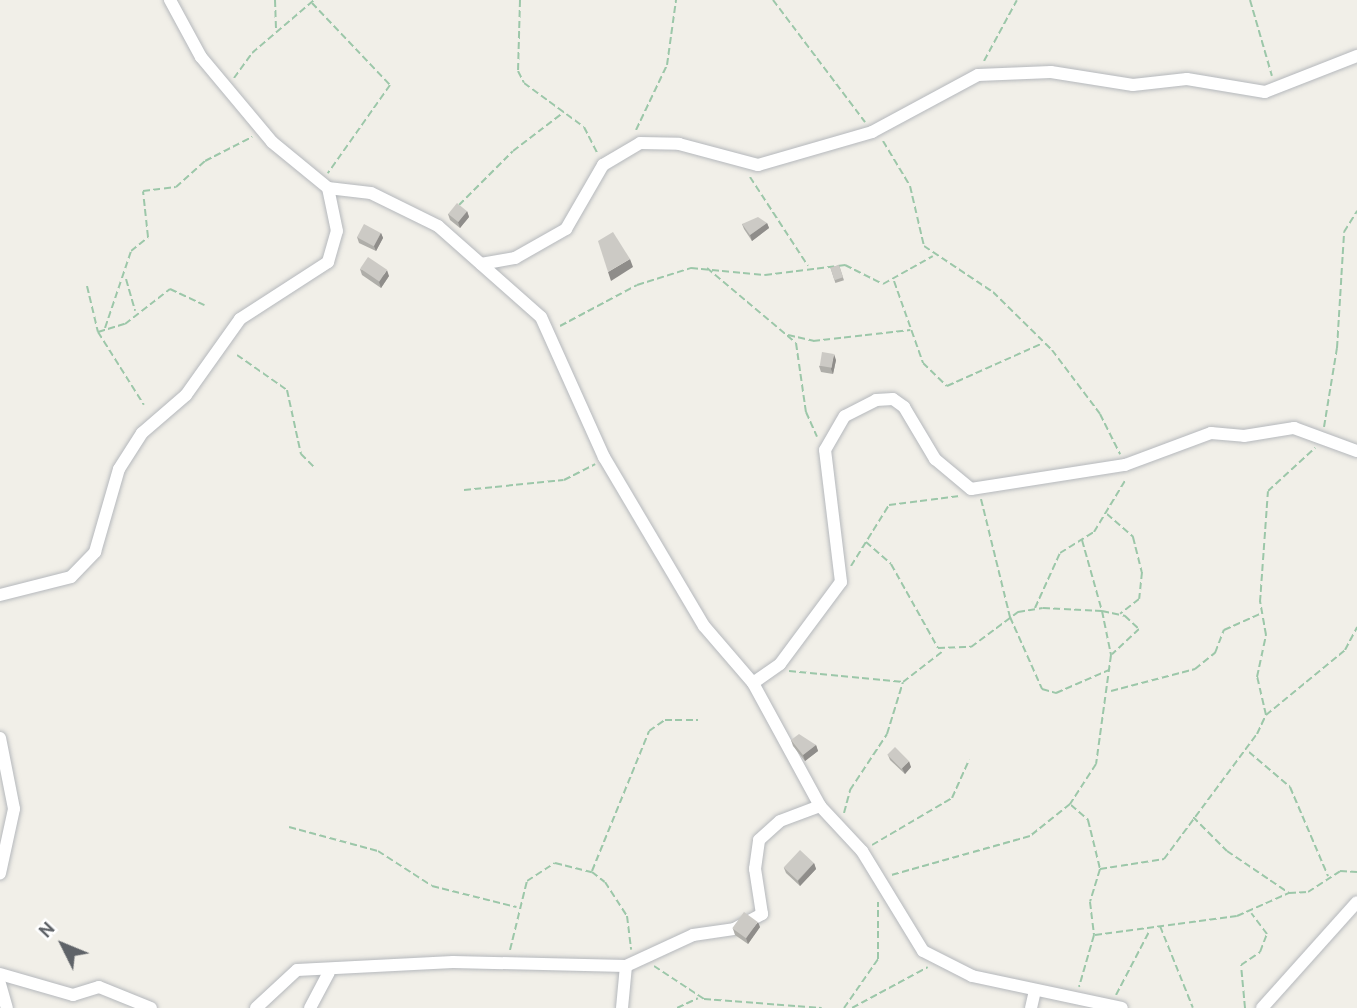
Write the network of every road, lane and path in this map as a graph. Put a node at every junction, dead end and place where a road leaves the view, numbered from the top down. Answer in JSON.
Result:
{"nodes":[{"id":1,"x":170,"y":0,"type":"edge"},
{"id":2,"x":275,"y":0,"type":"edge"},
{"id":3,"x":520,"y":0,"type":"edge"},
{"id":4,"x":676,"y":0,"type":"edge"},
{"id":5,"x":773,"y":0,"type":"edge"},
{"id":6,"x":1017,"y":0,"type":"edge"},
{"id":7,"x":1250,"y":0,"type":"edge"},
{"id":8,"x":313,"y":1,"type":"edge"},
{"id":9,"x":276,"y":33,"type":"junction"},
{"id":10,"x":1357,"y":56,"type":"edge"},
{"id":11,"x":978,"y":75,"type":"junction"},
{"id":12,"x":226,"y":90,"type":"junction"},
{"id":13,"x":1276,"y":90,"type":"junction"},
{"id":14,"x":564,"y":113,"type":"junction"},
{"id":15,"x":262,"y":132,"type":"junction"},
{"id":16,"x":872,"y":132,"type":"junction"},
{"id":17,"x":633,"y":145,"type":"junction"},
{"id":18,"x":603,"y":165,"type":"junction"},
{"id":19,"x":745,"y":165,"type":"junction"},
{"id":20,"x":328,"y":187,"type":"junction"},
{"id":21,"x":456,"y":209,"type":"edge"},
{"id":22,"x":1357,"y":211,"type":"edge"},
{"id":23,"x":933,"y":256,"type":"junction"},
{"id":24,"x":481,"y":264,"type":"junction"},
{"id":25,"x":706,"y":267,"type":"junction"},
{"id":26,"x":808,"y":267,"type":"junction"},
{"id":27,"x":125,"y":277,"type":"junction"},
{"id":28,"x":894,"y":281,"type":"junction"},
{"id":29,"x":87,"y":286,"type":"dead end"},
{"id":30,"x":205,"y":305,"type":"dead end"},
{"id":31,"x":135,"y":312,"type":"junction"},
{"id":32,"x":105,"y":328,"type":"junction"},
{"id":33,"x":550,"y":330,"type":"junction"},
{"id":34,"x":911,"y":330,"type":"junction"},
{"id":35,"x":98,"y":332,"type":"junction"},
{"id":36,"x":787,"y":334,"type":"junction"},
{"id":37,"x":1044,"y":342,"type":"junction"},
{"id":38,"x":237,"y":355,"type":"dead end"},
{"id":39,"x":144,"y":405,"type":"dead end"},
{"id":40,"x":1322,"y":435,"type":"junction"},
{"id":41,"x":825,"y":450,"type":"junction"},
{"id":42,"x":1357,"y":451,"type":"edge"},
{"id":43,"x":604,"y":457,"type":"junction"},
{"id":44,"x":1125,"y":465,"type":"junction"},
{"id":45,"x":314,"y":468,"type":"dead end"},
{"id":46,"x":974,"y":489,"type":"junction"},
{"id":47,"x":464,"y":490,"type":"dead end"},
{"id":48,"x":1107,"y":514,"type":"junction"},
{"id":49,"x":1082,"y":539,"type":"junction"},
{"id":50,"x":866,"y":542,"type":"junction"},
{"id":51,"x":841,"y":582,"type":"junction"},
{"id":52,"x":0,"y":595,"type":"edge"},
{"id":53,"x":1035,"y":608,"type":"junction"},
{"id":54,"x":1102,"y":611,"type":"junction"},
{"id":55,"x":1264,"y":612,"type":"junction"},
{"id":56,"x":1119,"y":614,"type":"junction"},
{"id":57,"x":1010,"y":617,"type":"junction"},
{"id":58,"x":1357,"y":627,"type":"edge"},
{"id":59,"x":943,"y":650,"type":"junction"},
{"id":60,"x":1111,"y":655,"type":"junction"},
{"id":61,"x":1111,"y":669,"type":"junction"},
{"id":62,"x":774,"y":671,"type":"junction"},
{"id":63,"x":904,"y":682,"type":"junction"},
{"id":64,"x":753,"y":683,"type":"junction"},
{"id":65,"x":1110,"y":692,"type":"junction"},
{"id":66,"x":1266,"y":715,"type":"junction"},
{"id":67,"x":698,"y":719,"type":"dead end"},
{"id":68,"x":0,"y":738,"type":"edge"},
{"id":69,"x":1249,"y":751,"type":"junction"},
{"id":70,"x":969,"y":760,"type":"dead end"},
{"id":71,"x":1070,"y":804,"type":"junction"},
{"id":72,"x":820,"y":806,"type":"junction"},
{"id":73,"x":1193,"y":817,"type":"junction"},
{"id":74,"x":289,"y":827,"type":"dead end"},
{"id":75,"x":841,"y":827,"type":"junction"},
{"id":76,"x":862,"y":850,"type":"junction"},
{"id":77,"x":1100,"y":869,"type":"junction"},
{"id":78,"x":873,"y":870,"type":"junction"},
{"id":79,"x":592,"y":872,"type":"junction"},
{"id":80,"x":1357,"y":872,"type":"edge"},
{"id":81,"x":0,"y":873,"type":"edge"},
{"id":82,"x":1328,"y":877,"type":"junction"},
{"id":83,"x":880,"y":885,"type":"junction"},
{"id":84,"x":1289,"y":893,"type":"junction"},
{"id":85,"x":1357,"y":902,"type":"edge"},
{"id":86,"x":517,"y":907,"type":"junction"},
{"id":87,"x":1251,"y":913,"type":"junction"},
{"id":88,"x":1159,"y":925,"type":"junction"},
{"id":89,"x":1149,"y":931,"type":"junction"},
{"id":90,"x":1094,"y":935,"type":"junction"},
{"id":91,"x":636,"y":962,"type":"junction"},
{"id":92,"x":936,"y":962,"type":"junction"},
{"id":93,"x":508,"y":965,"type":"junction"},
{"id":94,"x":329,"y":973,"type":"junction"},
{"id":95,"x":0,"y":974,"type":"edge"},
{"id":96,"x":0,"y":984,"type":"edge"},
{"id":97,"x":1035,"y":991,"type":"junction"},
{"id":98,"x":1079,"y":997,"type":"junction"},
{"id":99,"x":699,"y":998,"type":"junction"},
{"id":100,"x":1118,"y":1007,"type":"edge"},
{"id":101,"x":7,"y":1008,"type":"edge"},
{"id":102,"x":151,"y":1008,"type":"edge"},
{"id":103,"x":256,"y":1008,"type":"edge"},
{"id":104,"x":310,"y":1008,"type":"edge"},
{"id":105,"x":622,"y":1008,"type":"edge"},
{"id":106,"x":677,"y":1008,"type":"edge"},
{"id":107,"x":822,"y":1008,"type":"edge"},
{"id":108,"x":844,"y":1008,"type":"edge"},
{"id":109,"x":852,"y":1008,"type":"edge"},
{"id":110,"x":1031,"y":1008,"type":"edge"},
{"id":111,"x":1193,"y":1008,"type":"edge"},
{"id":112,"x":1245,"y":1008,"type":"edge"},
{"id":113,"x":1262,"y":1008,"type":"edge"}],
"edges":[{"from":1,"to":12,"type":"street"},
{"from":2,"to":9,"type":"path"},
{"from":3,"to":14,"type":"path"},
{"from":4,"to":17,"type":"path"},
{"from":5,"to":16,"type":"path"},
{"from":6,"to":11,"type":"path"},
{"from":7,"to":13,"type":"path"},
{"from":8,"to":9,"type":"path"},
{"from":8,"to":20,"type":"path"},
{"from":9,"to":12,"type":"path"},
{"from":10,"to":13,"type":"street"},
{"from":11,"to":13,"type":"street"},
{"from":11,"to":16,"type":"street"},
{"from":12,"to":15,"type":"street"},
{"from":14,"to":18,"type":"path"},
{"from":14,"to":21,"type":"path"},
{"from":15,"to":20,"type":"street"},
{"from":15,"to":27,"type":"path"},
{"from":16,"to":19,"type":"street"},
{"from":16,"to":23,"type":"path"},
{"from":17,"to":18,"type":"street"},
{"from":17,"to":19,"type":"street"},
{"from":18,"to":24,"type":"street"},
{"from":19,"to":26,"type":"path"},
{"from":20,"to":24,"type":"street"},
{"from":20,"to":52,"type":"street"},
{"from":22,"to":40,"type":"path"},
{"from":23,"to":28,"type":"path"},
{"from":23,"to":37,"type":"path"},
{"from":24,"to":33,"type":"street"},
{"from":25,"to":26,"type":"path"},
{"from":25,"to":33,"type":"path"},
{"from":25,"to":36,"type":"path"},
{"from":26,"to":28,"type":"path"},
{"from":27,"to":31,"type":"path"},
{"from":27,"to":32,"type":"path"},
{"from":28,"to":34,"type":"path"},
{"from":29,"to":35,"type":"path"},
{"from":30,"to":31,"type":"path"},
{"from":31,"to":32,"type":"path"},
{"from":32,"to":35,"type":"path"},
{"from":33,"to":43,"type":"street"},
{"from":34,"to":36,"type":"path"},
{"from":34,"to":37,"type":"path"},
{"from":35,"to":39,"type":"path"},
{"from":36,"to":41,"type":"path"},
{"from":37,"to":44,"type":"path"},
{"from":38,"to":45,"type":"path"},
{"from":40,"to":42,"type":"street"},
{"from":40,"to":44,"type":"street"},
{"from":40,"to":55,"type":"path"},
{"from":41,"to":46,"type":"street"},
{"from":41,"to":51,"type":"street"},
{"from":43,"to":47,"type":"path"},
{"from":43,"to":64,"type":"street"},
{"from":44,"to":46,"type":"street"},
{"from":44,"to":48,"type":"path"},
{"from":46,"to":50,"type":"path"},
{"from":46,"to":57,"type":"path"},
{"from":48,"to":49,"type":"path"},
{"from":48,"to":56,"type":"path"},
{"from":49,"to":53,"type":"path"},
{"from":49,"to":54,"type":"path"},
{"from":50,"to":51,"type":"path"},
{"from":50,"to":59,"type":"path"},
{"from":51,"to":62,"type":"street"},
{"from":53,"to":54,"type":"path"},
{"from":53,"to":57,"type":"path"},
{"from":54,"to":56,"type":"path"},
{"from":54,"to":60,"type":"path"},
{"from":55,"to":65,"type":"path"},
{"from":55,"to":66,"type":"path"},
{"from":56,"to":60,"type":"path"},
{"from":57,"to":59,"type":"path"},
{"from":57,"to":61,"type":"path"},
{"from":58,"to":66,"type":"path"},
{"from":59,"to":63,"type":"path"},
{"from":60,"to":61,"type":"path"},
{"from":61,"to":65,"type":"path"},
{"from":62,"to":63,"type":"path"},
{"from":62,"to":64,"type":"street"},
{"from":63,"to":75,"type":"path"},
{"from":64,"to":72,"type":"street"},
{"from":65,"to":71,"type":"path"},
{"from":66,"to":69,"type":"path"},
{"from":67,"to":79,"type":"path"},
{"from":68,"to":81,"type":"street"},
{"from":69,"to":73,"type":"path"},
{"from":69,"to":82,"type":"path"},
{"from":70,"to":76,"type":"path"},
{"from":71,"to":77,"type":"path"},
{"from":71,"to":78,"type":"path"},
{"from":72,"to":75,"type":"street"},
{"from":72,"to":91,"type":"street"},
{"from":73,"to":77,"type":"path"},
{"from":73,"to":84,"type":"path"},
{"from":74,"to":86,"type":"path"},
{"from":75,"to":76,"type":"street"},
{"from":76,"to":78,"type":"street"},
{"from":77,"to":90,"type":"path"},
{"from":78,"to":83,"type":"street"},
{"from":79,"to":86,"type":"path"},
{"from":79,"to":91,"type":"path"},
{"from":80,"to":82,"type":"path"},
{"from":82,"to":84,"type":"path"},
{"from":83,"to":92,"type":"street"},
{"from":83,"to":108,"type":"path"},
{"from":84,"to":87,"type":"path"},
{"from":85,"to":113,"type":"street"},
{"from":86,"to":93,"type":"path"},
{"from":87,"to":88,"type":"path"},
{"from":87,"to":112,"type":"path"},
{"from":88,"to":89,"type":"path"},
{"from":88,"to":111,"type":"path"},
{"from":89,"to":90,"type":"path"},
{"from":89,"to":100,"type":"path"},
{"from":90,"to":98,"type":"path"},
{"from":91,"to":93,"type":"street"},
{"from":91,"to":99,"type":"path"},
{"from":91,"to":105,"type":"street"},
{"from":92,"to":97,"type":"street"},
{"from":92,"to":109,"type":"path"},
{"from":93,"to":94,"type":"street"},
{"from":94,"to":103,"type":"street"},
{"from":94,"to":104,"type":"street"},
{"from":95,"to":102,"type":"street"},
{"from":96,"to":101,"type":"street"},
{"from":97,"to":98,"type":"street"},
{"from":97,"to":110,"type":"street"},
{"from":98,"to":100,"type":"street"},
{"from":99,"to":106,"type":"path"},
{"from":99,"to":107,"type":"path"}]}
